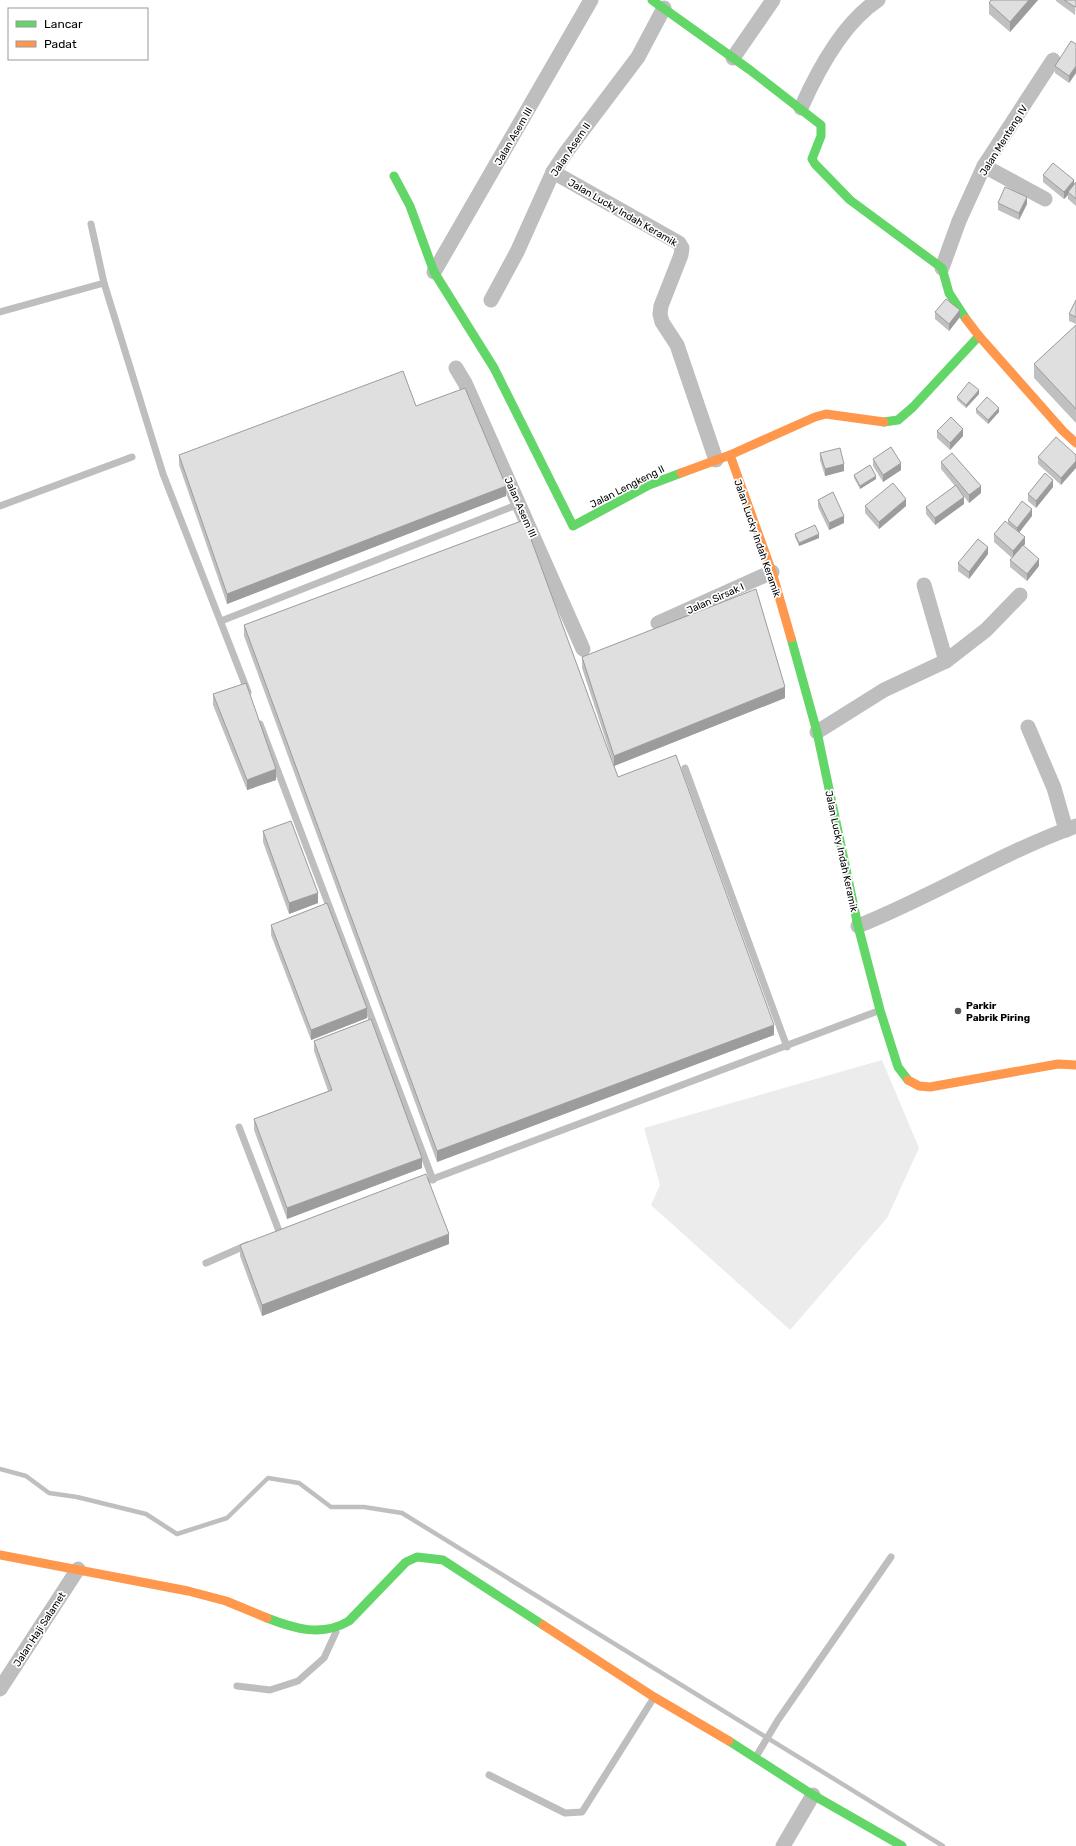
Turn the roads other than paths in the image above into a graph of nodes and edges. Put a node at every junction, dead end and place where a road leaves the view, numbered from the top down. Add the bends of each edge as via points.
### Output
1 (591, 0) edge
2 (774, 0) edge
3 (878, 0) edge
4 (658, 4) edge
5 (733, 58) junction
6 (1053, 60) dead end
7 (801, 108) junction
8 (984, 166) junction
9 (553, 172) junction
10 (394, 176) dead end
11 (1045, 199) dead end
12 (91, 224) dead end
13 (942, 268) junction
14 (434, 272) junction
15 (104, 283) junction
16 (491, 300) dead end
17 (0, 312) edge
18 (979, 336) junction
19 (456, 368) dead end
20 (1076, 444) edge
21 (132, 457) dead end
22 (723, 458) junction
23 (519, 504) junction
24 (0, 506) edge
25 (772, 572) junction
26 (924, 585) dead end
27 (1020, 596) dead end
28 (221, 621) junction
29 (658, 623) dead end
30 (583, 649) dead end
31 (946, 661) junction
32 (252, 702) edge
33 (257, 717) edge
34 (1028, 727) dead end
35 (817, 732) junction
36 (685, 768) dead end
37 (1071, 828) edge
38 (858, 926) junction
39 (880, 1010) junction
40 (787, 1047) junction
41 (1076, 1065) edge
42 (239, 1127) dead end
43 (420, 1180) edge
44 (433, 1180) junction
45 (271, 1234) edge
46 (257, 1241) edge
47 (206, 1263) dead end
48 (0, 1556) edge
49 (891, 1557) dead end
50 (78, 1569) junction
51 (338, 1628) junction
52 (237, 1686) dead end
53 (0, 1689) edge
54 (654, 1697) junction
55 (756, 1757) junction
56 (489, 1776) dead end
57 (813, 1795) junction
58 (783, 1846) edge
59 (902, 1846) edge

1 - 14 street, Jalan Asem III
2 - 5 street
3 - 7 street via 869,6 846,32 811,86
4 - 5 street
4 - 9 street, Jalan Asem II via 638,57
5 - 7 street
6 - 8 street, Jalan Menteng IV
7 - 13 street via 821,125 821,136 812,158 822,172 850,200
8 - 11 street
8 - 13 street, Jalan Menteng IV
9 - 16 street, Jalan Asem II via 517,252
9 - 22 street, Jalan Lucky Indah Keramik via 679,243 682,248 660,314 662,322 677,345 694,398
10 - 14 street via 410,206
12 - 15 lane
13 - 18 street via 944,282 952,299
14 - 22 street, Jalan Lengkeng II via 494,368 573,526 649,485
15 - 17 lane
15 - 28 lane via 164,474
18 - 20 street
18 - 22 street, Jalan Lengkeng II via 898,420 883,422 826,414
19 - 23 street, Jalan Asem III
21 - 24 lane
22 - 25 street, Jalan Lucky Indah Keramik
23 - 28 lane
23 - 30 street, Jalan Asem III
25 - 29 street, Jalan Sirsak I
25 - 35 street, Jalan Lucky Indah Keramik
26 - 31 street
27 - 31 street via 986,630
28 - 32 lane
31 - 35 street via 884,690
33 - 44 lane
34 - 37 street
35 - 38 street, Jalan Lucky Indah Keramik
36 - 40 lane
37 - 38 street via 1014,852 892,913
38 - 39 street, Jalan Lucky Indah Keramik
39 - 40 lane
39 - 41 street, Jalan Lucky Indah Keramik via 898,1067 903,1076 919,1086 942,1086 1058,1064
40 - 44 lane
42 - 45 lane via 282,1230
43 - 44 lane
46 - 47 lane
48 - 50 street
49 - 55 lane via 778,1720
50 - 51 street via 215,1598 308,1630
50 - 53 street, Jalan Haji Salamet
51 - 52 lane via 324,1658 298,1681 270,1690
51 - 54 street via 349,1621 406,1562 417,1557 443,1560
54 - 55 street
54 - 56 lane via 582,1812 565,1813
55 - 57 street
57 - 58 street
57 - 59 street

